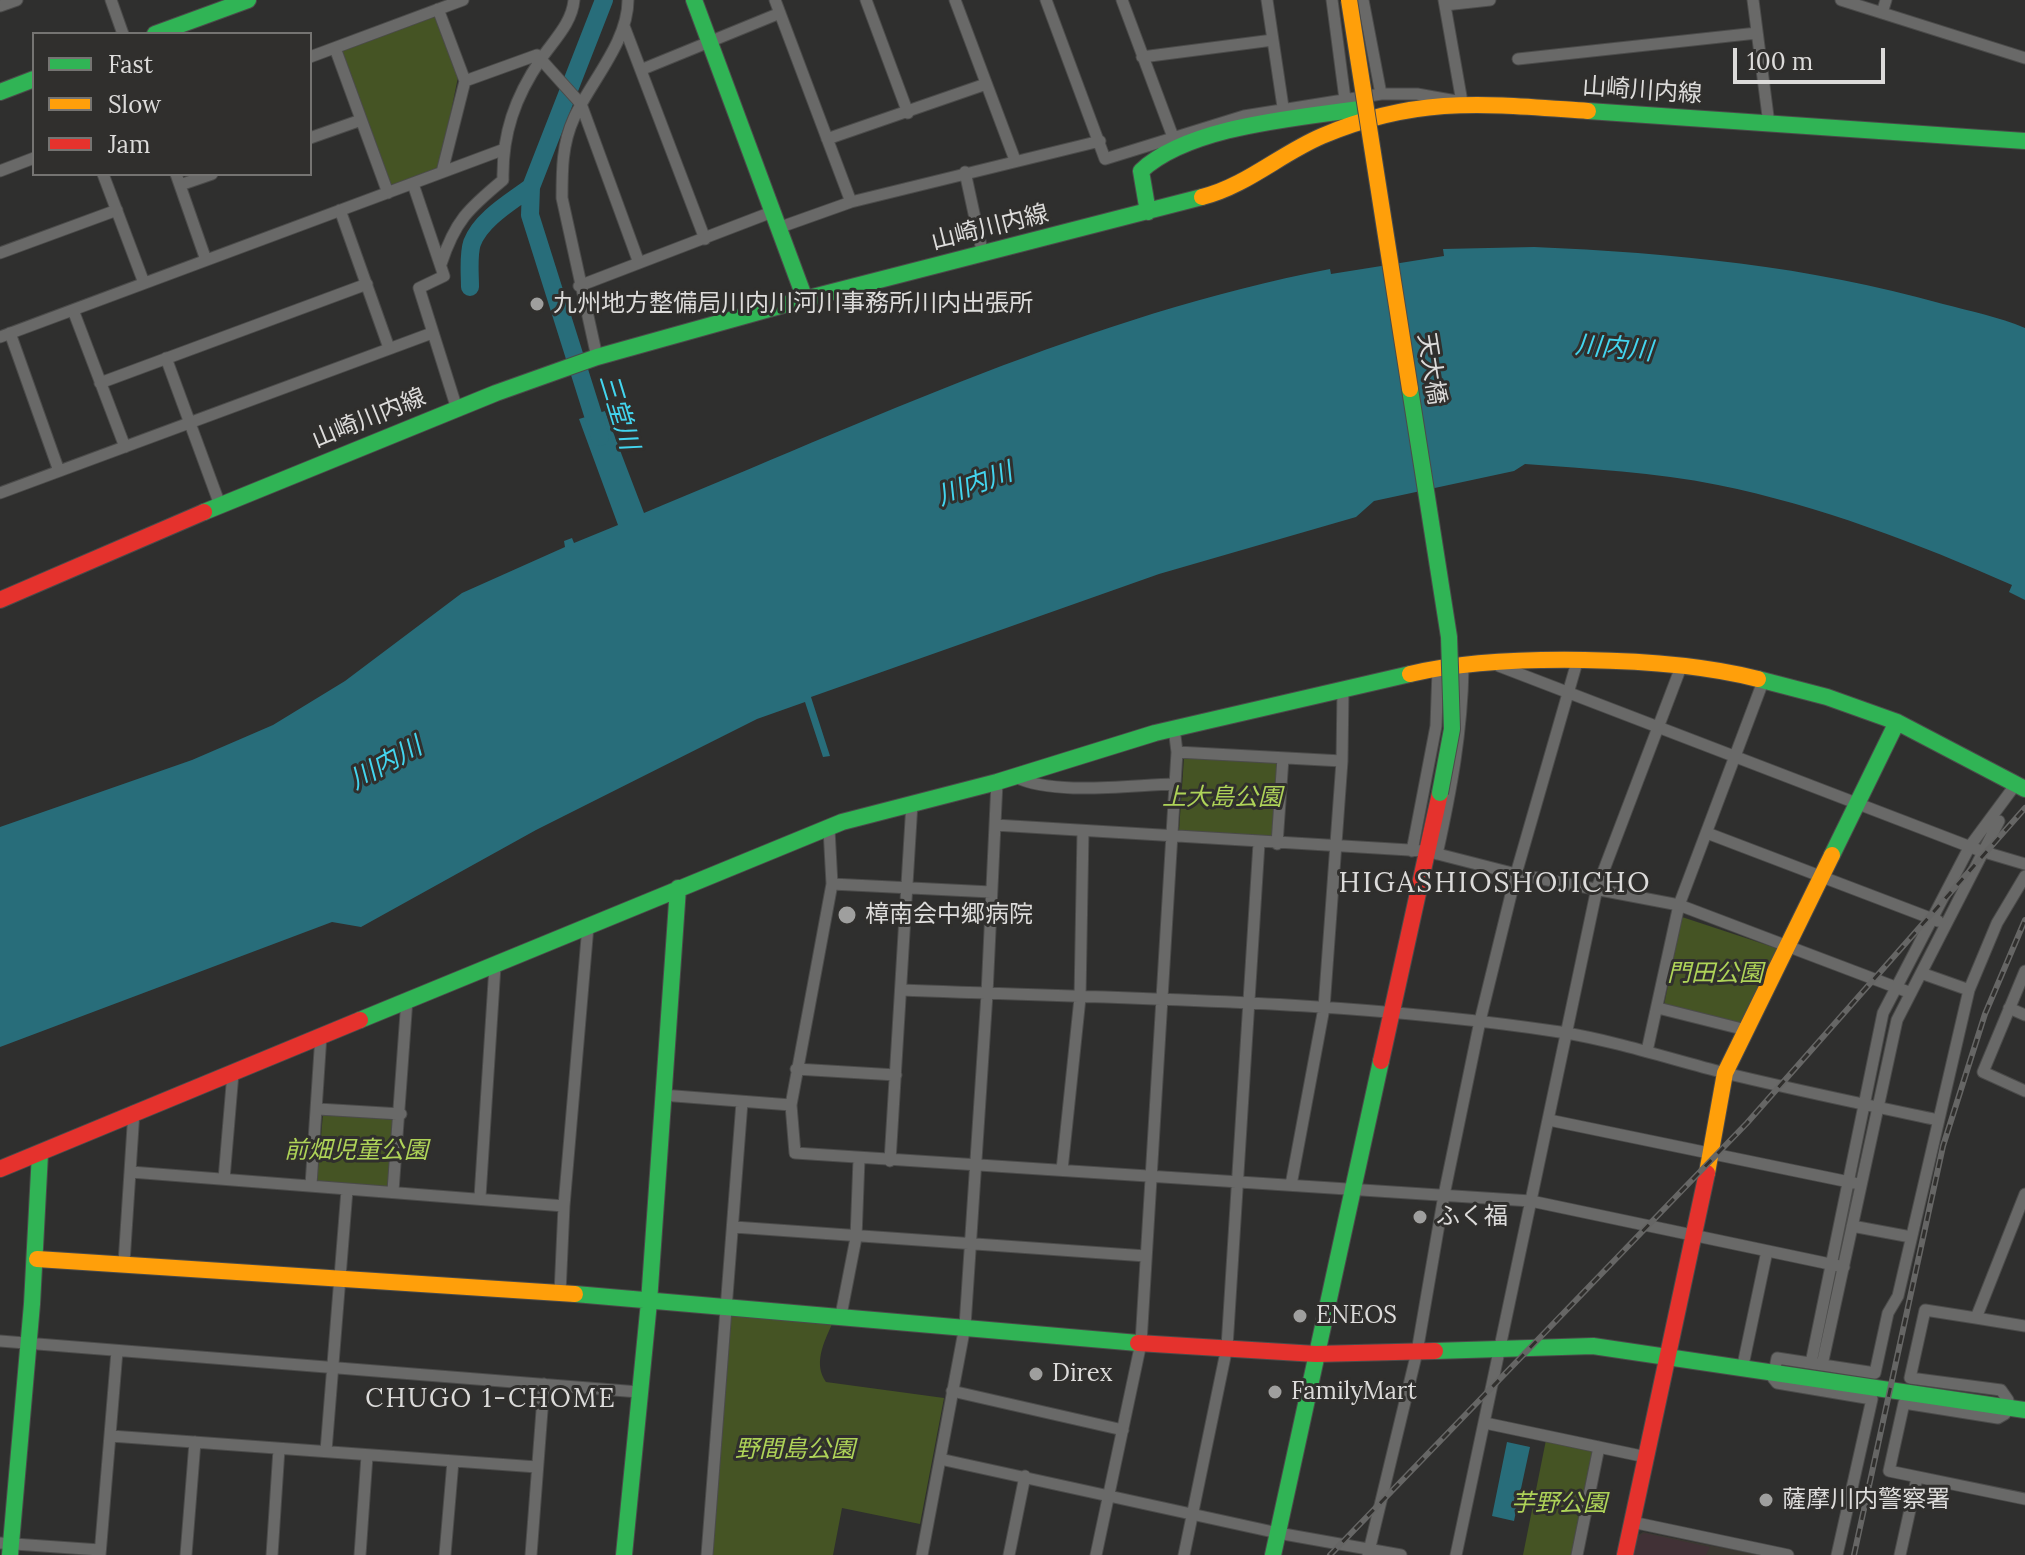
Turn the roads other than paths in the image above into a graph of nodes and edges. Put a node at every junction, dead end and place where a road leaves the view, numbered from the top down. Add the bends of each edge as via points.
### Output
1 (17, 0) edge
2 (111, 0) edge
3 (248, 0) edge
4 (463, 0) edge
5 (574, 0) edge
6 (628, 0) edge
7 (694, 0) edge
8 (775, 0) edge
9 (866, 0) edge
10 (955, 0) edge
11 (1046, 0) edge
12 (1122, 0) edge
13 (1267, 0) edge
14 (1332, 0) edge
15 (1349, 0) edge
16 (1363, 0) edge
17 (1490, 0) edge
18 (1753, 0) edge
19 (1841, 0) edge
20 (1886, 0) edge
21 (1444, 2) edge
22 (0, 6) edge
23 (438, 9) junction
24 (780, 13) junction
25 (1882, 13) junction
26 (624, 26) junction
27 (122, 32) edge
28 (160, 32) edge
29 (1757, 33) junction
30 (1273, 40) junction
31 (708, 41) junction
32 (335, 48) junction
33 (312, 56) edge
34 (1142, 57) junction
35 (2025, 58) edge
36 (1518, 59) dead end
37 (543, 62) junction
38 (643, 69) junction
39 (32, 80) edge
40 (465, 81) junction
41 (986, 84) junction
42 (0, 92) edge
43 (1381, 94) junction
44 (1345, 99) junction
45 (578, 101) junction
46 (1462, 102) junction
47 (1283, 107) junction
48 (1366, 108) junction
49 (908, 113) junction
50 (361, 120) junction
51 (1769, 124) junction
52 (312, 137) edge
53 (1173, 137) junction
54 (827, 139) junction
55 (1100, 141) junction
56 (2025, 141) edge
57 (502, 150) junction
58 (32, 159) edge
59 (1015, 160) junction
60 (0, 171) edge
61 (442, 172) junction
62 (965, 172) junction
63 (104, 176) edge
64 (201, 176) edge
65 (178, 180) edge
66 (413, 184) junction
67 (388, 193) junction
68 (851, 202) junction
69 (117, 210) junction
70 (340, 210) junction
71 (1148, 212) junction
72 (775, 220) junction
73 (705, 239) junction
74 (0, 253) edge
75 (983, 255) junction
76 (206, 260) junction
77 (639, 263) junction
78 (441, 264) junction
79 (144, 283) junction
80 (367, 284) junction
81 (579, 286) junction
82 (805, 299) junction
83 (73, 310) junction
84 (432, 333) junction
85 (5, 335) edge
86 (389, 348) junction
87 (597, 357) junction
88 (166, 358) junction
89 (100, 383) junction
90 (457, 409) junction
91 (189, 423) junction
92 (125, 447) junction
93 (59, 471) junction
94 (0, 493) edge
95 (220, 505) junction
96 (0, 600) edge
97 (1577, 662) junction
98 (1495, 665) junction
99 (1681, 667) junction
100 (1463, 668) junction
101 (1438, 670) junction
102 (1764, 679) junction
103 (1343, 688) junction
104 (1566, 693) junction
105 (1897, 722) junction
106 (1174, 728) junction
107 (1660, 728) junction
108 (1177, 752) junction
109 (1735, 756) junction
110 (1283, 758) junction
111 (1342, 761) junction
112 (1015, 777) junction
113 (997, 782) junction
114 (1175, 784) junction
115 (2020, 787) edge
116 (912, 803) junction
117 (1856, 803) junction
118 (995, 825) junction
119 (829, 829) junction
120 (1083, 831) junction
121 (1707, 833) junction
122 (1171, 837) junction
123 (1259, 843) junction
124 (1277, 844) junction
125 (1334, 846) junction
126 (1976, 848) junction
127 (1425, 852) junction
128 (2025, 864) edge
129 (1516, 874) junction
130 (2025, 876) edge
131 (1820, 877) junction
132 (832, 884) junction
133 (678, 888) junction
134 (909, 888) junction
135 (1597, 888) junction
136 (991, 892) junction
137 (1679, 905) junction
138 (1932, 920) junction
139 (1947, 924) junction
140 (588, 926) junction
141 (1786, 945) junction
142 (495, 966) junction
143 (2025, 971) edge
144 (1921, 973) junction
145 (1896, 988) junction
146 (901, 990) junction
147 (1969, 990) junction
148 (1911, 993) junction
149 (987, 994) junction
150 (1080, 998) junction
151 (407, 999) junction
152 (1164, 1001) junction
153 (1247, 1005) junction
154 (1324, 1008) junction
155 (1658, 1008) junction
156 (2009, 1008) junction
157 (1390, 1013) junction
158 (2025, 1015) edge
159 (1480, 1021) junction
160 (1746, 1030) junction
161 (1564, 1033) junction
162 (321, 1035) junction
163 (1647, 1051) junction
164 (796, 1069) junction
165 (233, 1073) junction
166 (1725, 1073) junction
167 (896, 1075) junction
168 (2025, 1091) edge
169 (662, 1095) junction
170 (742, 1102) junction
171 (1863, 1104) junction
172 (791, 1105) junction
173 (1880, 1108) junction
174 (318, 1109) junction
175 (134, 1111) junction
176 (401, 1114) junction
177 (1549, 1120) junction
178 (1938, 1120) junction
179 (40, 1153) junction
180 (1711, 1154) junction
181 (859, 1159) junction
182 (890, 1161) junction
183 (974, 1165) junction
184 (0, 1169) edge
185 (1062, 1170) junction
186 (131, 1172) junction
187 (1149, 1175) junction
188 (224, 1179) junction
189 (1847, 1182) junction
190 (1237, 1183) junction
191 (311, 1185) junction
192 (1291, 1185) junction
193 (1862, 1185) junction
194 (347, 1190) junction
195 (393, 1191) junction
196 (1352, 1192) junction
197 (2025, 1194) edge
198 (1444, 1195) junction
199 (480, 1197) junction
200 (1531, 1201) junction
201 (564, 1206) junction
202 (1852, 1226) junction
203 (734, 1227) junction
204 (1693, 1235) junction
205 (1911, 1237) junction
206 (856, 1238) junction
207 (971, 1246) junction
208 (1767, 1251) junction
209 (1146, 1256) junction
210 (37, 1259) junction
211 (124, 1263) junction
212 (1830, 1263) junction
213 (1844, 1267) junction
214 (339, 1278) junction
215 (560, 1293) junction
216 (649, 1302) junction
217 (727, 1307) junction
218 (841, 1315) junction
219 (1976, 1318) junction
220 (965, 1326) junction
221 (2025, 1326) edge
222 (0, 1341) edge
223 (26, 1343) junction
224 (1141, 1343) junction
225 (1227, 1347) junction
226 (1500, 1349) junction
227 (117, 1351) junction
228 (1417, 1352) junction
229 (1316, 1354) junction
230 (1667, 1354) junction
231 (1816, 1364) junction
232 (1743, 1365) junction
233 (332, 1367) junction
234 (1773, 1370) junction
235 (544, 1384) junction
236 (952, 1391) junction
237 (639, 1392) junction
238 (2007, 1406) junction
239 (2025, 1410) edge
240 (1485, 1423) junction
241 (1123, 1430) junction
242 (111, 1436) junction
243 (195, 1442) junction
244 (1599, 1447) junction
245 (279, 1449) junction
246 (326, 1451) junction
247 (367, 1456) junction
248 (1646, 1457) junction
249 (940, 1459) junction
250 (453, 1461) junction
251 (537, 1467) junction
252 (1025, 1476) junction
253 (1917, 1478) junction
254 (1109, 1495) junction
255 (2025, 1499) edge
256 (1193, 1514) junction
257 (1632, 1522) junction
258 (1278, 1533) junction
259 (7, 1547) edge
260 (100, 1552) edge
261 (1369, 1552) edge
262 (186, 1555) edge
263 (272, 1555) edge
264 (360, 1555) edge
265 (445, 1555) edge
266 (531, 1555) edge
267 (624, 1555) edge
268 (707, 1555) edge
269 (922, 1555) edge
270 (1009, 1555) edge
271 (1096, 1555) edge
272 (1184, 1555) edge
273 (1273, 1555) edge
274 (1401, 1555) edge
275 (1456, 1555) edge
276 (1577, 1555) edge
277 (1625, 1555) edge
278 (1788, 1555) edge
279 (1837, 1555) edge
280 (1900, 1555) edge

1 - 22 street
2 - 27 street
3 - 28 street
4 - 23 street
5 - 37 street via 570,19
6 - 26 street
7 - 31 street
8 - 24 street
9 - 49 street
10 - 41 street
11 - 55 street
12 - 34 street
13 - 30 street
14 - 44 street
15 - 48 street, 天大橋, bridge
16 - 43 street
17 - 21 street
18 - 29 street
19 - 25 street
20 - 25 street
21 - 46 street
23 - 32 street
23 - 40 street
24 - 31 street
24 - 54 street
25 - 35 street
26 - 38 street
26 - 45 street
29 - 36 street
29 - 51 street
30 - 34 street
30 - 47 street
31 - 38 street
31 - 72 street
32 - 33 street
32 - 50 street
34 - 53 street
37 - 40 street via 537,55
37 - 45 street
37 - 57 street via 513,107
38 - 73 street
39 - 42 street
40 - 61 street
41 - 49 street
41 - 59 street
43 - 44 street
43 - 46 street
44 - 47 street
45 - 77 street
45 - 81 street via 564,147 562,198
46 - 51 street, 山崎川内線
46 - 71 street, 山崎川内線 via 1398,111 1308,144 1230,189
47 - 53 street
48 - 71 street via 1249,127 1162,152 1141,171
48 - 127 street, 天大橋, bridge via 1449,637 1452,729
49 - 54 street
50 - 52 street
50 - 67 street
51 - 56 street, 山崎川内線
53 - 55 street via 1105,159
54 - 68 street
55 - 59 street
57 - 61 street
57 - 78 street via 503,180 465,211
58 - 60 street
59 - 62 street
61 - 66 street
62 - 68 street
62 - 75 street
63 - 69 street
64 - 65 street
65 - 76 street
66 - 67 street
66 - 78 street
67 - 70 street
68 - 72 street
69 - 74 street
69 - 79 street
70 - 76 street
70 - 80 street
71 - 75 street, 山崎川内線
72 - 73 street
72 - 82 street
73 - 77 street
75 - 82 street, 山崎川内線
76 - 79 street
77 - 81 street
78 - 84 street via 444,276 419,288
79 - 83 street
80 - 86 street
80 - 88 street
81 - 87 street
82 - 87 street, 山崎川内線
83 - 85 street
83 - 89 street
84 - 86 street
84 - 90 street
85 - 93 street
86 - 91 street
87 - 90 street, 山崎川内線
88 - 89 street
88 - 91 street
89 - 92 street
90 - 95 street, 山崎川内線
91 - 92 street
91 - 95 street
92 - 93 street
93 - 94 street
95 - 96 street, 山崎川内線
97 - 98 street
97 - 99 street
97 - 104 street
98 - 100 street
98 - 104 street
99 - 102 street
99 - 107 street
100 - 101 street
100 - 127 street via 1455,772
101 - 103 street
101 - 127 street
102 - 105 street
102 - 109 street
103 - 106 street
103 - 111 street
104 - 107 street
104 - 129 street
105 - 115 street
105 - 117 street
106 - 108 street
106 - 112 street
107 - 109 street
107 - 135 street
108 - 110 street
108 - 114 street
109 - 117 street
109 - 121 street
110 - 111 street
110 - 124 street
111 - 125 street
112 - 113 street
112 - 114 street via 1074,786
113 - 116 street
113 - 118 street
114 - 122 street
115 - 126 street
116 - 119 street
116 - 134 street
117 - 126 street
117 - 131 street
118 - 120 street
118 - 136 street
119 - 132 street
119 - 133 street
120 - 122 street
120 - 150 street
121 - 131 street
121 - 137 street
122 - 123 street
122 - 152 street
123 - 124 street
123 - 153 street
124 - 125 street
125 - 127 street
125 - 154 street
126 - 128 street
126 - 138 street
126 - 139 street
127 - 129 street
127 - 157 street, 天大橋
129 - 135 street
129 - 159 street
130 - 147 street via 1997,923
131 - 138 street
131 - 141 street
132 - 134 street
132 - 164 street
133 - 140 street
133 - 169 street
134 - 136 street
134 - 146 street
135 - 137 street
135 - 161 street
136 - 149 street
137 - 141 street
137 - 155 street
138 - 139 street
138 - 145 street
139 - 144 street
140 - 142 street
140 - 201 street
141 - 145 street
141 - 160 street
142 - 151 street
142 - 199 street
143 - 156 street
144 - 147 street
144 - 148 street
145 - 148 street
145 - 171 street via 1883,1013
146 - 149 street
146 - 167 street
147 - 178 street
148 - 173 street via 1897,1020
149 - 150 street
149 - 183 street
150 - 152 street
150 - 185 street
151 - 162 street
151 - 176 street
152 - 153 street
152 - 187 street
153 - 154 street
153 - 190 street
154 - 157 street
154 - 192 street
155 - 160 street
155 - 163 street
156 - 158 street
156 - 168 street via 1983,1072
157 - 159 street
157 - 196 street, 天大橋
159 - 161 street
159 - 198 street
160 - 166 street
161 - 163 street
161 - 177 street
162 - 165 street
162 - 174 street
163 - 166 street
164 - 167 street
164 - 172 street
165 - 175 street
165 - 188 street
166 - 171 street
166 - 180 street
167 - 182 street
169 - 170 street
169 - 216 street
170 - 172 street
170 - 203 street
171 - 173 street
171 - 189 street
172 - 181 street via 795,1153
173 - 178 street
173 - 193 street
174 - 176 street
174 - 191 street
175 - 179 street
175 - 186 street
176 - 195 street
177 - 180 street
177 - 200 street
178 - 205 street
179 - 184 street
179 - 210 street
180 - 189 street
180 - 204 street
181 - 182 street
181 - 206 street
182 - 183 street
183 - 185 street
183 - 207 street
185 - 187 street
186 - 188 street
186 - 211 street
187 - 190 street
187 - 209 street
188 - 191 street
189 - 193 street
189 - 212 street
190 - 192 street
190 - 225 street
191 - 194 street
192 - 196 street
193 - 202 street
194 - 195 street
194 - 214 street
195 - 199 street
196 - 198 street
196 - 229 street, 天大橋
197 - 219 street
198 - 200 street
198 - 228 street
199 - 201 street
200 - 204 street
200 - 226 street
201 - 215 street
202 - 205 street
202 - 213 street
203 - 206 street
203 - 217 street
204 - 208 street
204 - 230 street
205 - 231 street via 1875,1373
206 - 207 street
206 - 218 street
207 - 209 street
207 - 220 street
208 - 212 street
208 - 232 street
209 - 224 street
210 - 211 street
210 - 223 street
211 - 214 street
212 - 213 street
212 - 231 street
213 - 231 street
214 - 215 street
214 - 233 street
215 - 216 street
216 - 217 street
216 - 237 street
217 - 218 street
217 - 268 street
218 - 220 street
219 - 221 street
219 - 238 street via 1925,1310 1910,1378 2001,1390
220 - 224 street
220 - 236 street
222 - 223 street
223 - 227 street
223 - 259 street
224 - 225 street
224 - 241 street
225 - 229 street
225 - 256 street
226 - 228 street
226 - 230 street via 1593,1346
226 - 240 street
227 - 233 street
227 - 242 street
228 - 229 street
228 - 261 street
229 - 258 street, 天大橋
230 - 232 street
230 - 248 street
231 - 234 street via 1777,1358
232 - 234 street
233 - 235 street
233 - 246 street
234 - 238 street
234 - 279 street via 1777,1383 1872,1399
235 - 237 street
235 - 251 street
236 - 241 street
236 - 249 street
237 - 267 street
238 - 239 street
238 - 253 street via 1998,1418 1904,1403 1889,1471
240 - 244 street
240 - 275 street
241 - 254 street
242 - 243 street
242 - 260 street
243 - 245 street
243 - 262 street
244 - 248 street
244 - 276 street
245 - 246 street
245 - 263 street
246 - 247 street
247 - 250 street
247 - 264 street
248 - 257 street
249 - 252 street
249 - 269 street
250 - 251 street
250 - 265 street
251 - 266 street
252 - 254 street
252 - 270 street
253 - 255 street
253 - 280 street
254 - 256 street
254 - 271 street
256 - 258 street
256 - 272 street
257 - 277 street
257 - 278 street
258 - 261 street
258 - 273 street, 天大橋
259 - 260 street
261 - 274 street

